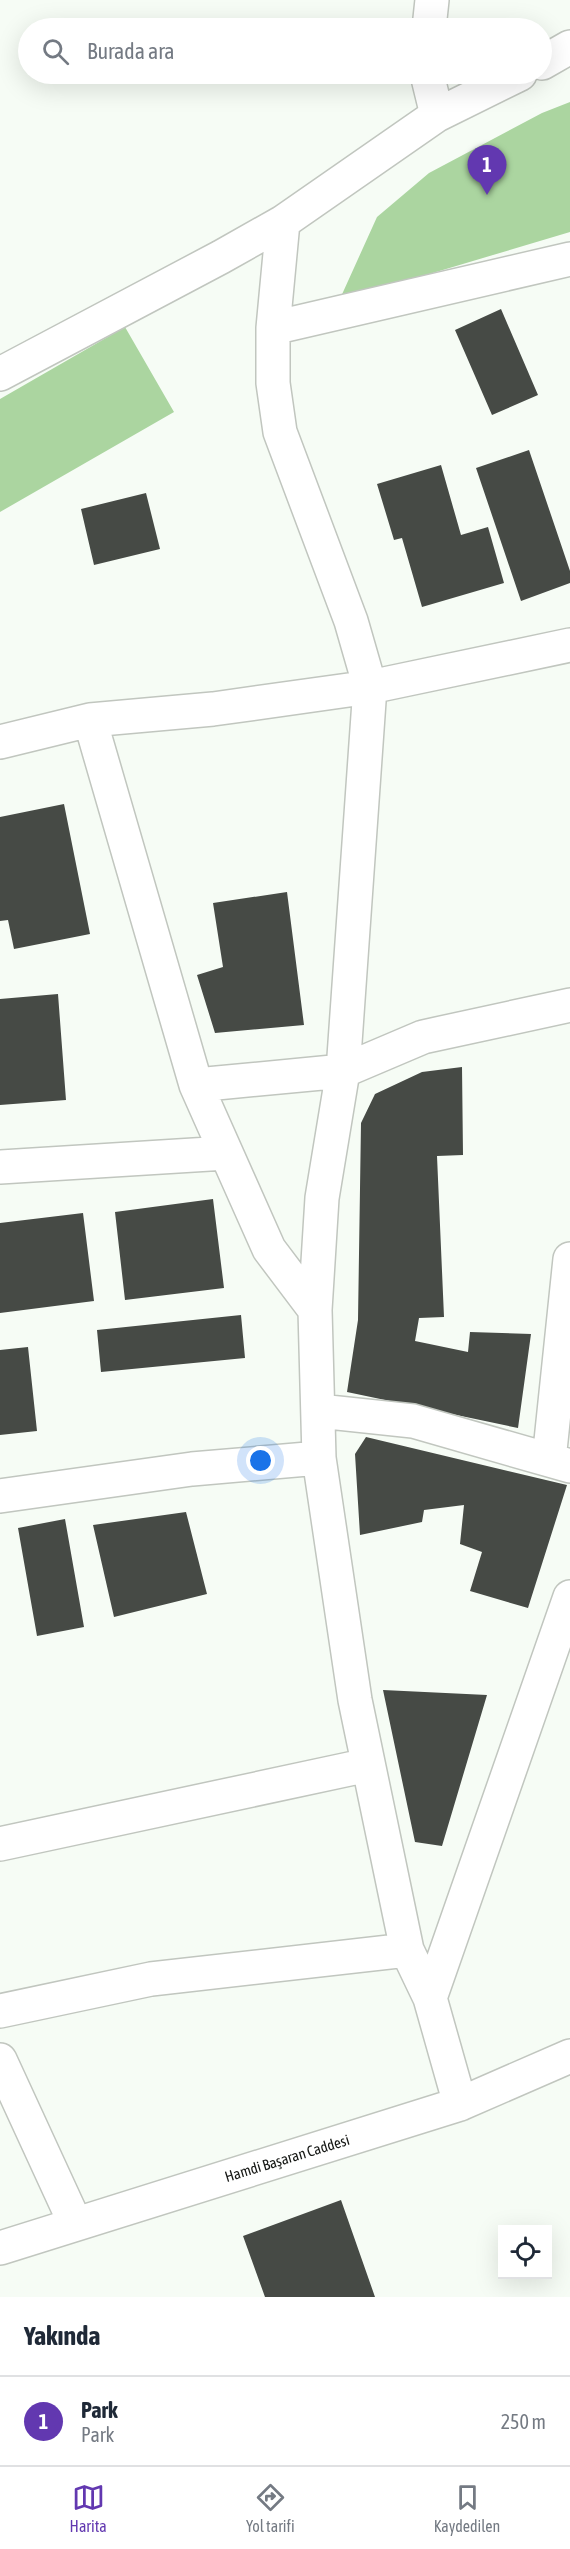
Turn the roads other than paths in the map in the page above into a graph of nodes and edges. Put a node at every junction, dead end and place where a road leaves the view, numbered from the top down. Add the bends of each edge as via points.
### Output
1 (432, 0) edge
2 (430, 18) edge
3 (570, 47) edge
4 (552, 57) edge
5 (429, 84) edge
6 (500, 84) edge
7 (437, 115) junction
8 (283, 222) junction
9 (570, 259) edge
10 (273, 328) junction
11 (0, 375) edge
12 (570, 645) edge
13 (370, 687) junction
14 (90, 720) junction
15 (0, 742) edge
16 (570, 1005) edge
17 (343, 1071) junction
18 (196, 1085) junction
19 (226, 1153) junction
20 (0, 1167) edge
21 (570, 1258) edge
22 (315, 1310) junction
23 (319, 1411) junction
24 (319, 1458) junction
25 (559, 1463) edge
26 (0, 1496) edge
27 (570, 1598) edge
28 (368, 1765) junction
29 (0, 1844) edge
30 (407, 1950) junction
31 (430, 1998) junction
32 (0, 2011) edge
33 (570, 2056) edge
34 (0, 2060) edge
35 (460, 2104) junction
36 (75, 2223) junction
37 (0, 2248) edge

1 - 2 street
3 - 4 street
5 - 7 street
6 - 7 street
7 - 8 street
8 - 10 street
8 - 11 street
9 - 10 street
10 - 13 street via 273,383 280,432 351,621
12 - 13 street
13 - 14 street via 213,709
13 - 17 street
14 - 15 street
14 - 18 street
16 - 17 street via 423,1037
17 - 18 street
17 - 22 street via 322,1198
18 - 19 street
19 - 20 street
19 - 22 street via 269,1249
21 - 25 street
22 - 23 street
23 - 24 street
23 - 25 street via 413,1421
24 - 26 street via 192,1469
24 - 28 street
27 - 31 street
28 - 29 street
28 - 30 street
30 - 31 street
30 - 32 street via 151,1979
31 - 35 street
33 - 35 street, Hamdi Başaran Caddesi
34 - 36 street
35 - 36 street, Hamdi Başaran Caddesi
36 - 37 street, Hamdi Başaran Caddesi

